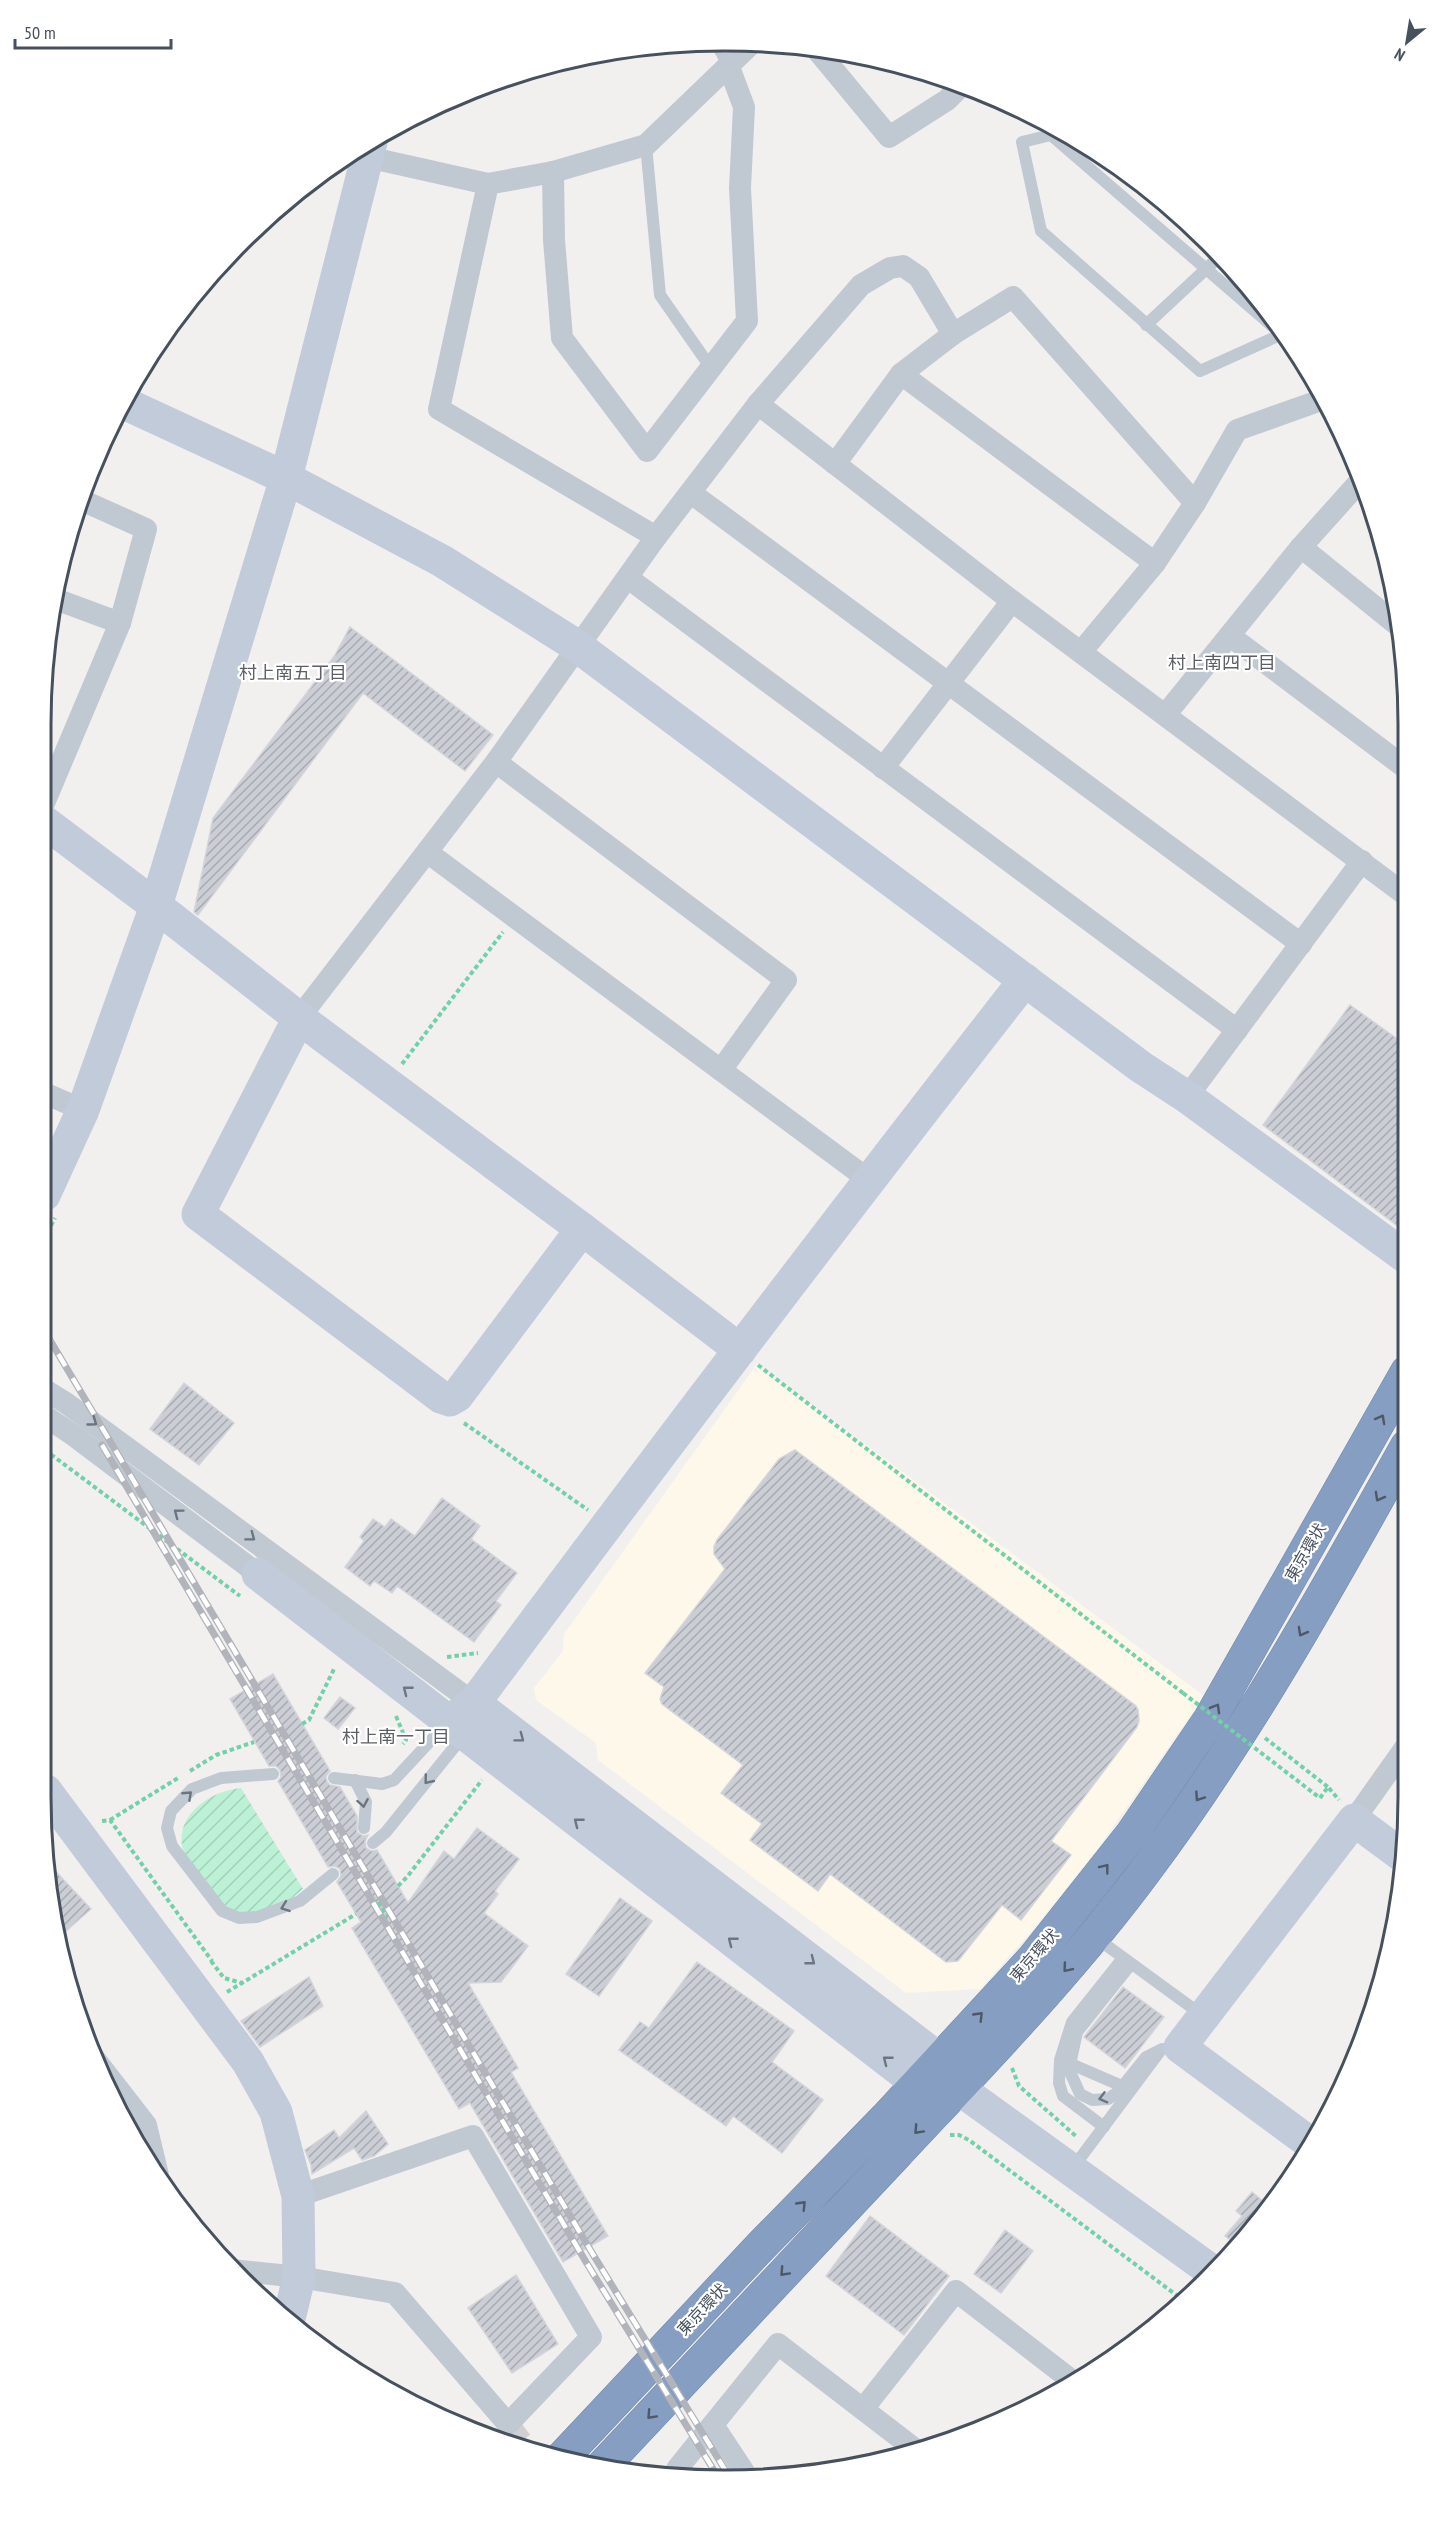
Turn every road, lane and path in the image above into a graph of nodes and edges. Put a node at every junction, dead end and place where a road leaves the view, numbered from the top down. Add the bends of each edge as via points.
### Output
1 (720, 51) edge
2 (744, 51) edge
3 (824, 59) edge
4 (729, 67) junction
5 (955, 92) edge
6 (1050, 135) edge
7 (1053, 137) edge
8 (646, 144) junction
9 (373, 150) edge
10 (368, 154) edge
11 (553, 172) junction
12 (488, 184) junction
13 (1214, 262) edge
14 (1207, 268) junction
15 (1261, 317) edge
16 (1146, 325) junction
17 (953, 334) junction
18 (1274, 335) edge
19 (711, 368) junction
20 (901, 374) junction
21 (1316, 402) edge
22 (758, 405) junction
23 (131, 406) edge
24 (836, 464) junction
25 (286, 478) junction
26 (1354, 487) edge
27 (691, 493) junction
28 (89, 503) edge
29 (1195, 503) junction
30 (656, 537) junction
31 (1301, 546) junction
32 (1155, 563) junction
33 (628, 578) junction
34 (1012, 601) junction
35 (63, 602) edge
36 (1389, 618) edge
37 (120, 623) junction
38 (1230, 636) junction
39 (577, 646) junction
40 (1082, 652) junction
41 (947, 684) junction
42 (1166, 714) junction
43 (496, 762) junction
44 (1398, 763) edge
45 (883, 768) junction
46 (51, 788) edge
47 (51, 828) edge
48 (427, 852) junction
49 (1362, 861) junction
50 (1398, 889) edge
51 (156, 906) junction
52 (514, 917) junction
53 (1301, 944) junction
54 (1025, 980) junction
55 (298, 1018) junction
56 (1237, 1030) junction
57 (721, 1070) junction
58 (387, 1084) junction
59 (51, 1096) edge
60 (1187, 1097) junction
61 (83, 1110) junction
62 (868, 1180) junction
63 (51, 1202) edge
64 (582, 1229) junction
65 (1398, 1251) edge
66 (740, 1350) junction
67 (1398, 1388) edge
68 (51, 1394) edge
69 (450, 1400) junction
70 (51, 1420) edge
71 (51, 1454) edge
72 (1398, 1462) edge
73 (608, 1525) junction
74 (251, 1586) junction
75 (481, 1652) dead end
76 (441, 1657) dead end
77 (327, 1660) dead end
78 (388, 1710) dead end
79 (462, 1720) junction
80 (302, 1724) dead end
81 (1262, 1736) dead end
82 (400, 1748) dead end
83 (1398, 1758) edge
84 (273, 1774) dead end
85 (485, 1777) dead end
86 (334, 1778) dead end
87 (355, 1780) junction
88 (1328, 1787) dead end
89 (1320, 1798) dead end
90 (51, 1802) edge
91 (1354, 1820) junction
92 (364, 1828) dead end
93 (373, 1843) dead end
94 (1396, 1851) edge
95 (333, 1874) dead end
96 (398, 1886) dead end
97 (378, 1902) dead end
98 (356, 1914) dead end
99 (388, 1916) dead end
100 (1094, 1936) junction
101 (1127, 1961) junction
102 (204, 1967) dead end
103 (1194, 2014) junction
104 (939, 2059) junction
105 (1012, 2061) dead end
106 (1071, 2064) junction
107 (918, 2084) junction
108 (1122, 2086) junction
109 (117, 2088) edge
110 (958, 2088) junction
111 (1104, 2127) junction
112 (941, 2137) dead end
113 (1304, 2139) edge
114 (152, 2151) edge
115 (1080, 2158) junction
116 (298, 2196) junction
117 (1207, 2267) edge
118 (247, 2272) edge
119 (299, 2277) junction
120 (1177, 2296) edge
121 (291, 2312) edge
122 (1067, 2376) edge
123 (863, 2409) junction
124 (713, 2425) junction
125 (908, 2444) edge
126 (568, 2451) edge
127 (610, 2460) edge
128 (677, 2469) edge
129 (742, 2470) edge

1 - 4 lane
2 - 4 street
3 - 5 street via 889,137
4 - 8 street
4 - 19 street via 744,107 740,188 747,321
6 - 16 lane via 1022,142 1041,231
7 - 14 lane
8 - 11 street
8 - 19 lane via 660,295
9 - 12 street
10 - 25 street
11 - 12 street
11 - 19 street via 562,338 647,451
12 - 30 street via 439,409
13 - 14 lane
14 - 15 lane
14 - 16 lane
16 - 18 lane via 1200,371
17 - 20 street
17 - 22 street via 919,277 903,266 890,268 861,285
17 - 29 street via 1013,297
20 - 24 street
20 - 32 street
21 - 29 street via 1237,430
22 - 24 street
22 - 27 street
23 - 25 street
24 - 34 street
25 - 39 street via 442,561
25 - 51 street
26 - 31 street
27 - 30 street
27 - 41 street
28 - 37 street via 146,529
29 - 32 street
30 - 33 street
31 - 36 street
31 - 38 street
32 - 40 street
33 - 39 street
33 - 45 street
34 - 40 street
34 - 41 street
35 - 37 street
37 - 46 street
38 - 42 street
38 - 44 street
39 - 43 street
39 - 54 street
40 - 42 street
41 - 45 street
41 - 53 street
42 - 49 street
43 - 48 street
43 - 57 street via 786,980
45 - 56 street
47 - 51 street
48 - 52 street
48 - 55 street
49 - 50 street
49 - 53 street
51 - 55 street
51 - 61 street
52 - 57 street
52 - 58 path
53 - 56 street
54 - 60 street
54 - 62 street
55 - 58 street
55 - 69 street via 198,1214
56 - 60 street
57 - 62 street
58 - 64 street
59 - 61 street
60 - 65 street
61 - 63 street
62 - 66 street
64 - 66 street
64 - 69 street via 457,1396
66 - 73 street
66 - 89 path, bridge
104 -> 67 highway, 東京環状 via 1033,1959 1172,1775 1210,1719
68 -> 79 street via 209,1507
69 - 73 path via 459,1419
74 -> 70 street via 74,1435
71 - 74 path
72 -> 100 highway, 東京環状 via 1239,1738 1191,1809
73 - 79 street
79 -> 74 street
75 - 76 path
77 - 80 path via 336,1667 309,1720
78 - 82 path via 397,1717 406,1740
79 - 87 lane via 394,1780 382,1784
79 -> 93 lane via 386,1832
79 -> 104 street
107 -> 79 street
81 - 88 path
83 - 91 street
95 -> 84 lane via 300,1901 256,1917 239,1917 222,1911 172,1846 167,1828 171,1811 192,1790 221,1778
85 - 96 path
86 - 87 lane
87 -> 92 lane via 366,1802
90 - 116 street via 248,2062 276,2112
91 - 94 street
91 - 103 street
97 - 99 path
98 - 102 path via 242,1983 224,1978 212,1961
100 - 101 lane
100 -> 110 highway, 東京環状
101 - 103 lane
101 - 106 lane via 1077,2032
101 - 111 lane via 1072,2022 1060,2060 1063,2096
103 - 113 street via 1180,2047
104 - 107 highway, 東京環状
104 - 110 street
105 - 115 path via 1019,2086
106 - 108 lane
108 -> 106 lane via 1108,2099 1092,2100 1080,2094
107 - 110 street
126 -> 107 highway, 東京環状
108 - 111 lane via 1146,2057 1165,2045
109 - 114 street via 146,2125
110 - 115 street
110 -> 127 highway, 東京環状
111 - 115 lane
112 - 120 path via 959,2135 969,2140
115 - 117 street
116 - 119 street
116 - 119 street via 473,2136 591,2337 508,2424 395,2293
118 - 119 street
119 - 121 street
122 - 123 street via 956,2291
123 - 124 street via 778,2344
123 - 125 street
124 - 128 street
124 - 129 street

